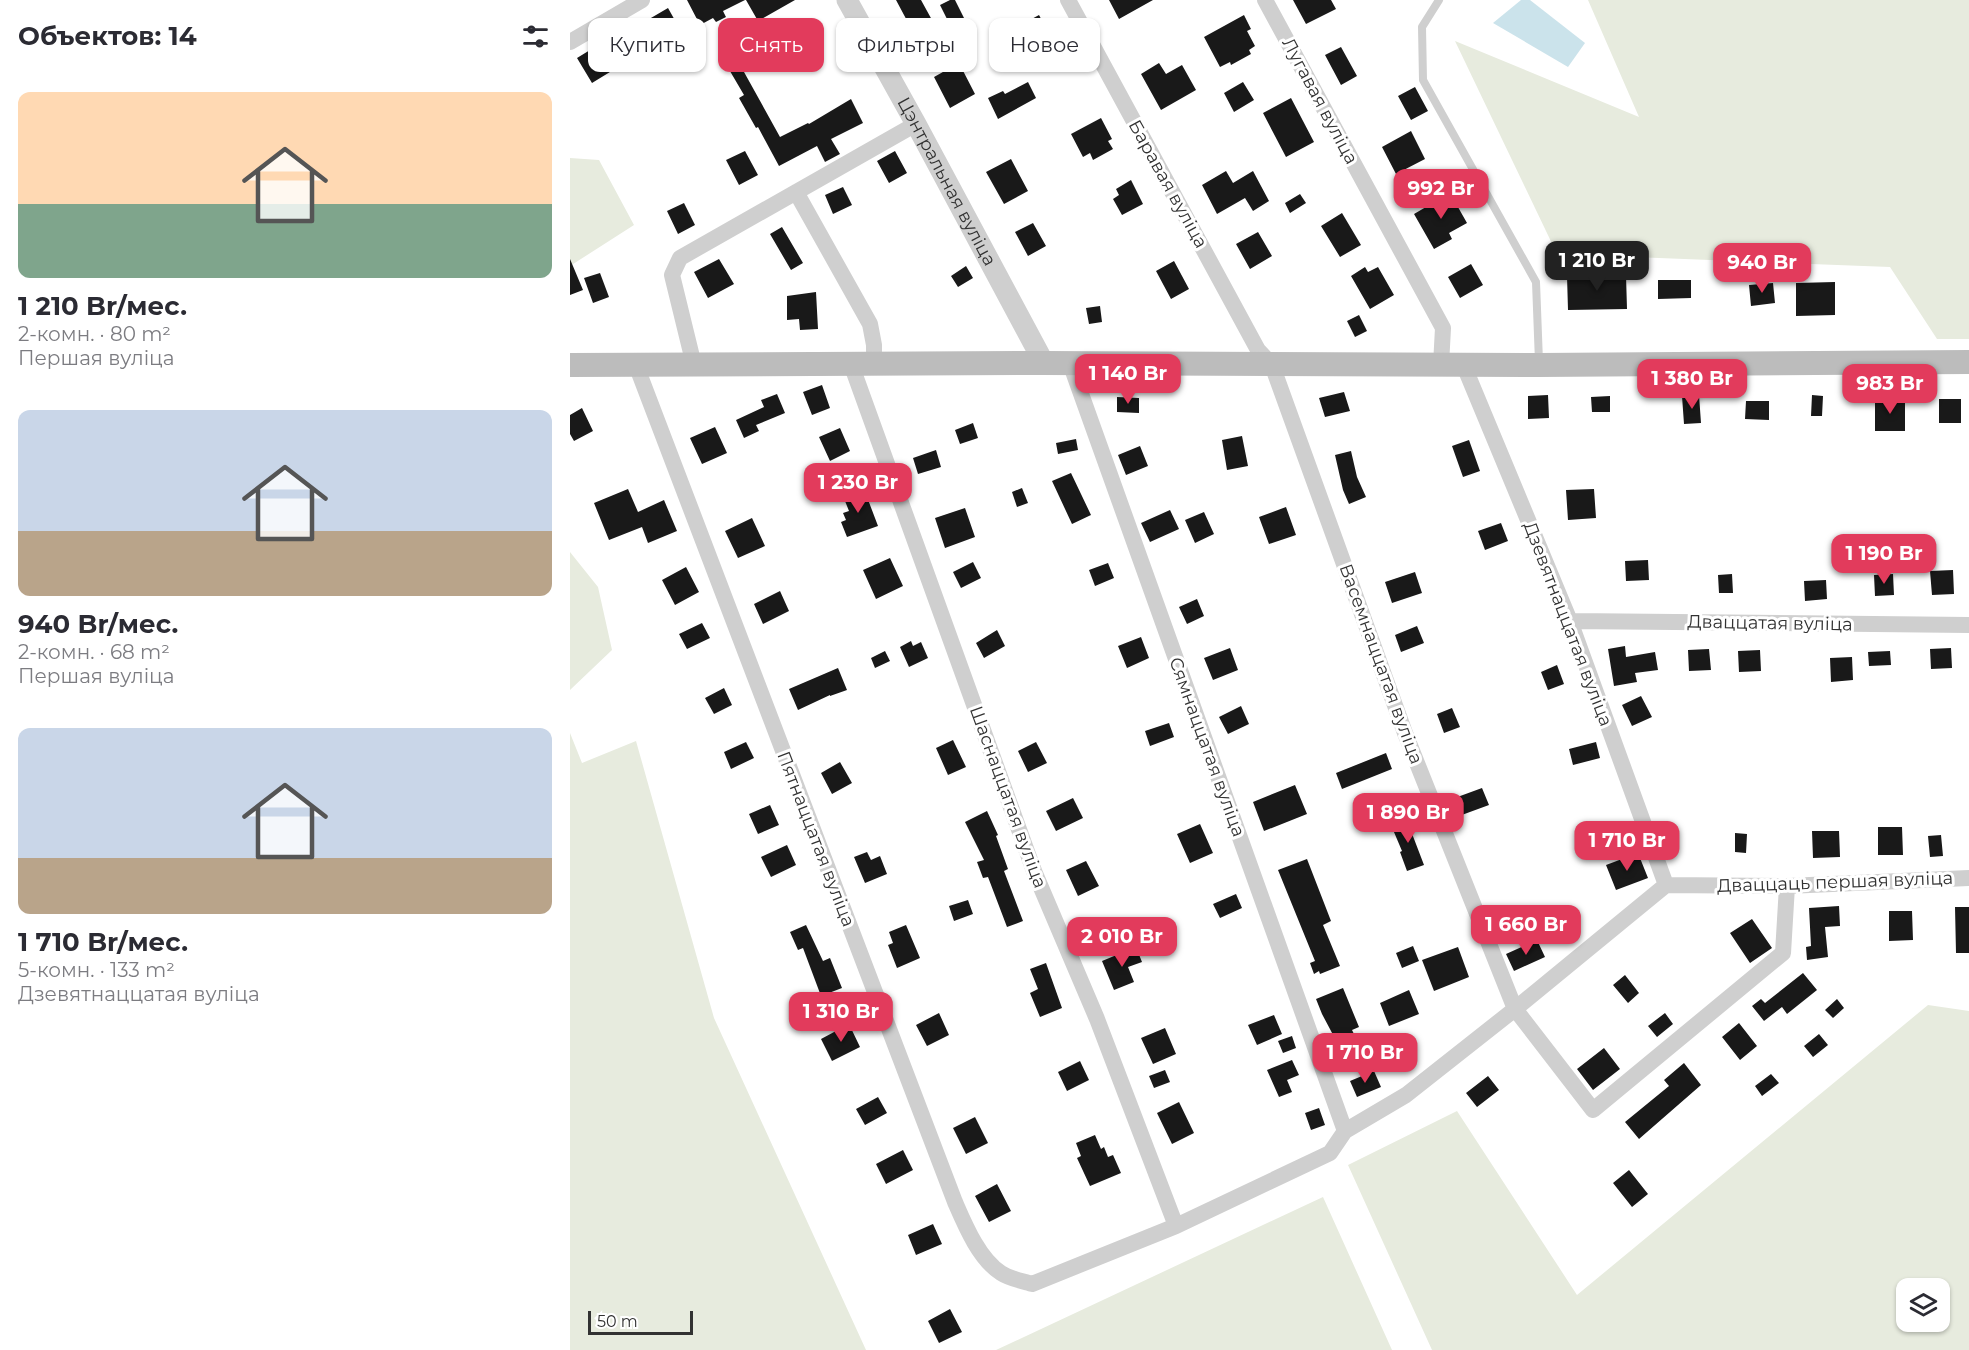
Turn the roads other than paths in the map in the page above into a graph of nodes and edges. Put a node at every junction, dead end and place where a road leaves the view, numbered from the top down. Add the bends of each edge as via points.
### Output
1 (642, 0) edge
2 (848, 0) edge
3 (1068, 0) edge
4 (1265, 0) edge
5 (1439, 0) edge
6 (570, 42) edge
7 (916, 124) junction
8 (796, 192) junction
9 (1969, 362) edge
10 (1044, 363) junction
11 (1070, 363) junction
12 (863, 364) junction
13 (570, 365) edge
14 (636, 365) junction
15 (694, 365) junction
16 (1272, 365) junction
17 (1452, 365) junction
18 (1539, 365) junction
19 (1570, 621) junction
20 (1969, 626) edge
21 (1969, 878) edge
22 (1666, 885) junction
23 (1787, 886) junction
24 (1515, 1009) junction
25 (1345, 1131) junction
26 (1176, 1226) junction

1 - 6 street
2 - 7 street, Цэнтральная вуліца
3 - 16 street, Баравая вуліца via 1258,350
4 - 17 street, Лугавая вуліца via 1443,328
5 - 18 lane via 1422,27 1422,80 1536,282
7 - 8 street
7 - 10 street, Цэнтральная вуліца
8 - 12 street, Шаснаццатая вуліца via 870,324 874,345
8 - 15 street via 680,258 672,275
9 - 18 main road
10 - 11 main road
10 - 12 main road
11 - 16 main road
11 - 25 street, Сямнаццатая вуліца
12 - 15 main road
12 - 26 street, Шаснаццатая вуліца via 1034,871 1097,1019
13 - 14 main road
14 - 15 main road
14 - 26 street, Пятнаццатая вуліца via 966,1228 1001,1273 1032,1284
16 - 17 main road
16 - 24 street, Васемнаццатая вуліца via 1405,733
17 - 18 main road
17 - 19 street, Дзевятнаццатая вуліца
19 - 20 street, Дваццатая вуліца
19 - 22 street, Дзевятнаццатая вуліца
21 - 23 street, Дваццаць першая вуліца
22 - 23 street, Дваццаць першая вуліца
22 - 24 street
23 - 24 street, Васемнаццатая вуліца via 1782,953 1593,1110
24 - 25 street via 1406,1095
25 - 26 street via 1330,1153

